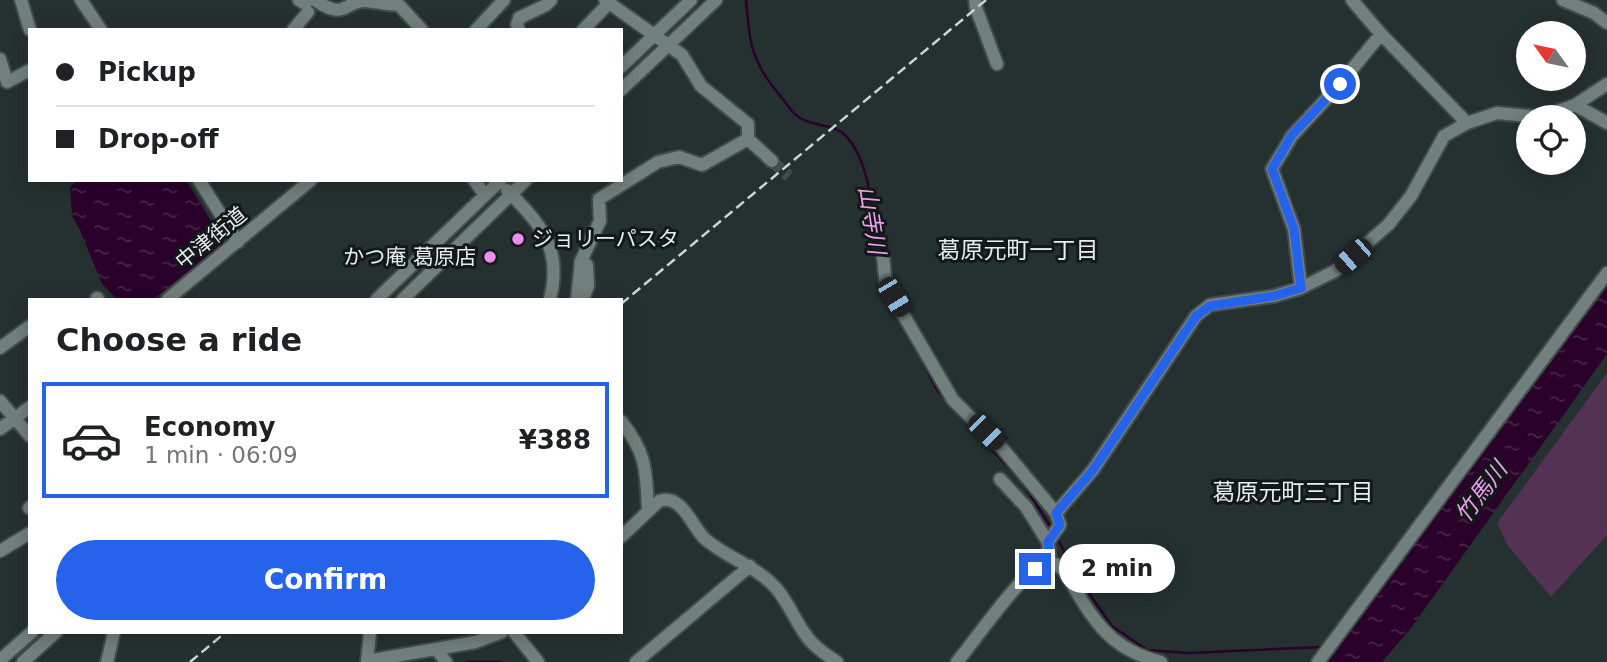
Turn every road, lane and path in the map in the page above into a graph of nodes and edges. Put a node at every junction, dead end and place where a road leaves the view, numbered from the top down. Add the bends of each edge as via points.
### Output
1 (81, 0) edge
2 (299, 0) edge
3 (315, 0) edge
4 (504, 0) edge
5 (551, 0) edge
6 (691, 0) edge
7 (716, 0) edge
8 (975, 0) edge
9 (1352, 0) edge
10 (1563, 0) edge
11 (607, 1) edge
12 (26, 2) edge
13 (309, 6) edge
14 (1607, 23) edge
15 (30, 28) edge
16 (100, 28) edge
17 (294, 28) edge
18 (420, 28) edge
19 (478, 28) edge
20 (518, 28) edge
21 (585, 28) edge
22 (1381, 34) junction
23 (655, 35) junction
24 (668, 45) junction
25 (0, 59) edge
26 (997, 64) dead end
27 (623, 65) edge
28 (28, 71) edge
29 (1607, 84) edge
30 (623, 88) edge
31 (1575, 105) edge
32 (1586, 111) edge
33 (1516, 115) edge
34 (1467, 123) junction
35 (1607, 123) edge
36 (748, 139) junction
37 (772, 161) tunnel mouth
38 (200, 182) edge
39 (310, 182) edge
40 (475, 182) edge
41 (499, 182) edge
42 (501, 182) edge
43 (524, 182) edge
44 (485, 195) junction
45 (511, 195) junction
46 (238, 242) junction
47 (883, 257) dead end
48 (581, 261) junction
49 (1607, 273) edge
50 (1301, 288) junction
51 (169, 298) edge
52 (378, 298) edge
53 (404, 298) edge
54 (551, 298) edge
55 (577, 298) edge
56 (583, 298) edge
57 (28, 327) edge
58 (0, 348) edge
59 (0, 401) edge
60 (28, 408) edge
61 (14, 419) junction
62 (623, 427) edge
63 (0, 429) edge
64 (28, 434) edge
65 (1000, 478) dead end
66 (648, 510) junction
67 (1056, 513) junction
68 (28, 534) edge
69 (623, 535) edge
70 (1048, 542) junction
71 (0, 551) edge
72 (1050, 562) junction
73 (750, 566) junction
74 (30, 634) edge
75 (54, 634) edge
76 (114, 634) edge
77 (370, 634) edge
78 (497, 634) edge
79 (516, 634) edge
80 (437, 650) junction
81 (1322, 658) edge
82 (1137, 659) edge
83 (0, 660) edge
84 (23, 662) edge
85 (107, 662) edge
86 (367, 662) edge
87 (446, 662) edge
88 (538, 662) edge
89 (636, 662) edge
90 (837, 662) edge
91 (957, 662) edge
92 (1161, 662) edge

1 - 16 street
2 - 13 street
3 - 18 street via 337,10 364,0 400,5
4 - 19 street
5 - 20 street via 519,18
6 - 23 street
7 - 24 street
8 - 26 street
9 - 22 street
10 - 14 street
11 - 21 street
11 - 23 street
12 - 15 street
13 - 17 street
22 - 34 street
22 - 50 street via 1292,135 1272,169 1294,229
23 - 24 street
23 - 27 street
24 - 30 street
24 - 36 street via 682,55 701,86 748,124
25 - 28 street via 6,82
29 - 31 street
32 - 35 street
33 - 34 street via 1497,113
34 - 50 street via 1444,136 1388,225 1335,271
36 - 37 street
36 - 48 street via 702,165 679,157 658,162 599,199 600,221
38 - 46 street
39 - 46 street, 中津街道
40 - 44 street
41 - 44 street
42 - 45 street
43 - 45 street
44 - 52 street
45 - 53 street
45 - 54 street via 543,230 551,248 555,267
46 - 51 street, 中津街道
47 - 67 street via 886,285 953,400 1002,448
48 - 55 street
48 - 56 street via 587,265
49 - 81 street
50 - 67 street via 1210,306 1196,316 1093,470
57 - 58 street
59 - 61 street
60 - 61 street
61 - 63 street
61 - 64 street
62 - 66 street via 641,450
65 - 70 street
66 - 69 street
66 - 73 street via 664,499 673,501 703,537
67 - 70 street via 1060,525
68 - 71 street
70 - 72 street
72 - 82 street via 1064,570 1101,630
72 - 91 street via 1041,563 1017,588
73 - 89 street
73 - 90 street via 782,596 814,645
74 - 83 street
75 - 84 street
76 - 85 street
77 - 86 street
78 - 80 street
79 - 88 street
80 - 86 street
80 - 87 street
82 - 92 street

